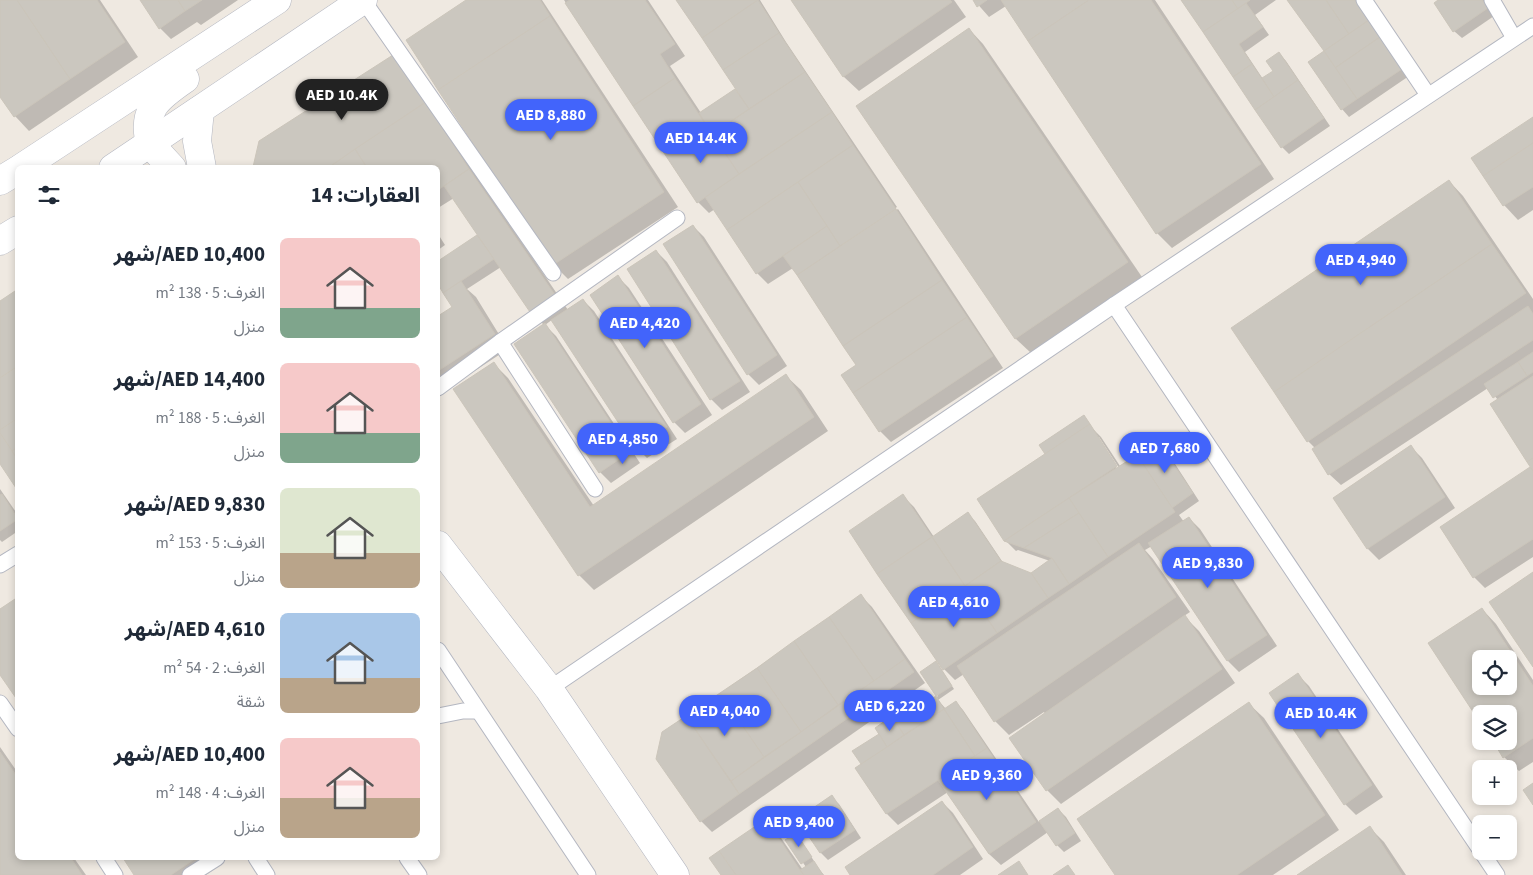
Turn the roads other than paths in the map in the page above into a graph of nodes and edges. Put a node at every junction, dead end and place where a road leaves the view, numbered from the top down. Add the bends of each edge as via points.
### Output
1 (277, 0) edge
2 (290, 0) edge
3 (363, 0) edge
4 (1364, 0) edge
5 (1492, 0) edge
6 (1533, 26) edge
7 (1514, 38) junction
8 (1428, 95) junction
9 (200, 110) junction
10 (150, 144) junction
11 (24, 165) edge
12 (118, 165) edge
13 (169, 165) edge
14 (201, 165) edge
15 (15, 171) edge
16 (0, 181) edge
17 (678, 218) dead end
18 (15, 232) edge
19 (0, 241) edge
20 (554, 273) dead end
21 (1114, 305) junction
22 (500, 342) junction
23 (440, 387) edge
24 (595, 488) dead end
25 (440, 547) edge
26 (440, 653) edge
27 (549, 689) junction
28 (0, 703) edge
29 (478, 711) junction
30 (440, 716) edge
31 (15, 725) edge
32 (1472, 838) edge
33 (105, 860) edge
34 (214, 860) edge
35 (257, 860) edge
36 (408, 860) edge
37 (1487, 860) edge
38 (115, 875) edge
39 (190, 875) edge
40 (267, 875) edge
41 (419, 875) edge
42 (588, 875) edge
43 (675, 875) edge
44 (1497, 875) edge

1 - 11 main road
2 - 10 main road via 273,19 160,97 149,114 147,134
3 - 9 main road
3 - 20 lane
4 - 8 lane
5 - 7 lane
6 - 7 lane
7 - 8 lane
8 - 21 lane
9 - 10 main road
9 - 14 main road via 197,141
10 - 12 main road
10 - 13 main road
15 - 16 main road
17 - 22 lane
18 - 19 main road
21 - 27 lane
21 - 32 lane
22 - 23 lane
22 - 24 lane
25 - 27 main road
26 - 29 lane
27 - 43 main road
28 - 31 lane
29 - 30 lane
29 - 42 lane
33 - 38 lane
34 - 39 lane
35 - 40 lane
36 - 41 lane
37 - 44 lane

